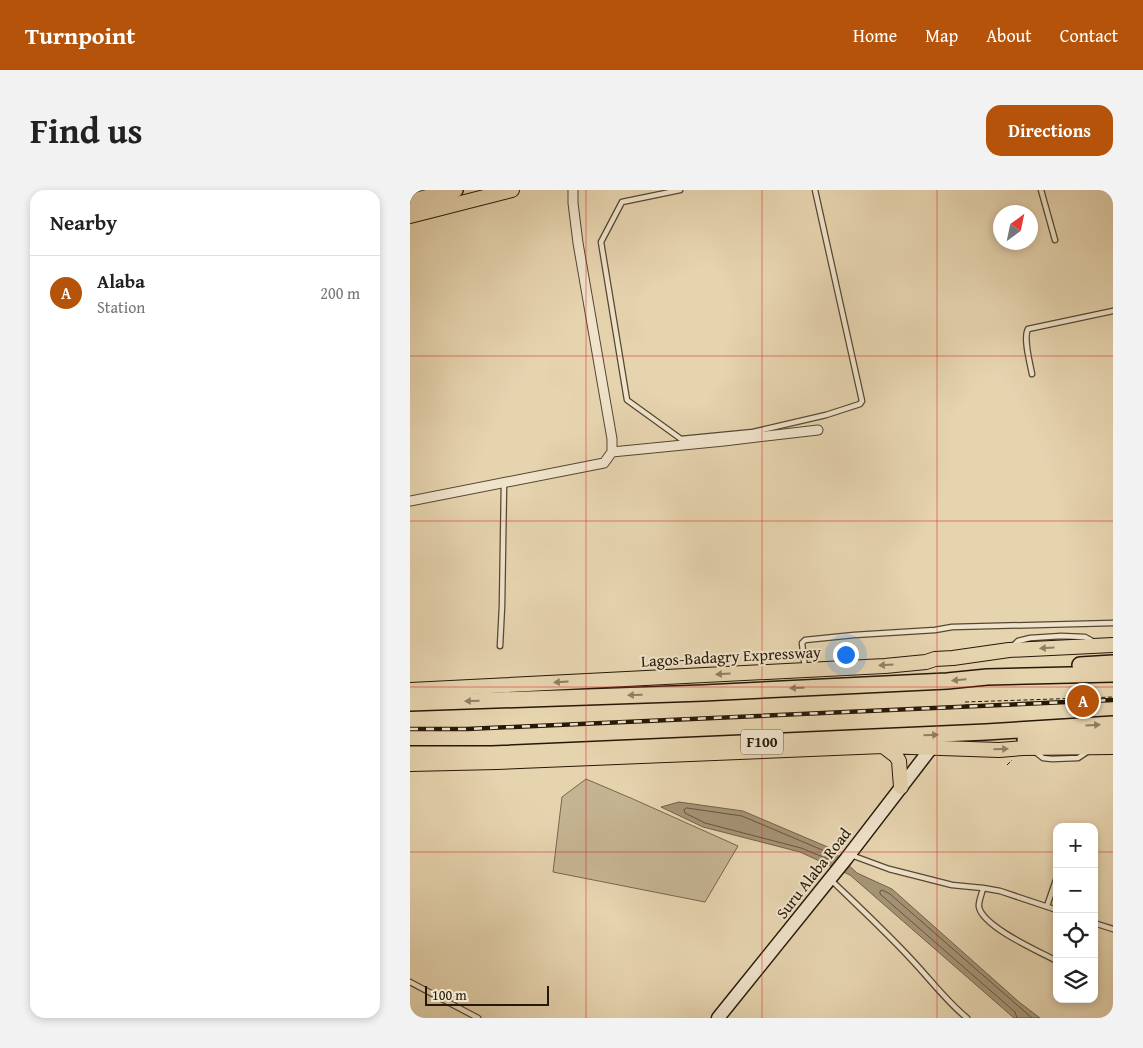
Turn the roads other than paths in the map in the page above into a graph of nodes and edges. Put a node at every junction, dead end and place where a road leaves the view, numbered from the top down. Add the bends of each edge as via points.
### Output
1 (455, 190) edge
2 (512, 190) edge
3 (573, 190) edge
4 (680, 190) edge
5 (815, 190) edge
6 (1041, 190) edge
7 (410, 202) edge
8 (410, 216) edge
9 (1055, 240) dead end
10 (1113, 311) edge
11 (1032, 374) dead end
12 (818, 430) dead end
13 (612, 452) junction
14 (504, 482) junction
15 (410, 500) edge
16 (1113, 623) edge
17 (500, 646) dead end
18 (1107, 646) edge
19 (1113, 663) edge
20 (805, 670) junction
21 (1113, 674) edge
22 (987, 677) junction
23 (410, 690) edge
24 (410, 703) edge
25 (1113, 724) edge
26 (986, 732) junction
27 (1113, 736) edge
28 (883, 746) junction
29 (932, 747) junction
30 (1113, 747) edge
31 (410, 754) edge
32 (410, 764) edge
33 (901, 787) junction
34 (848, 857) junction
35 (832, 876) junction
36 (983, 888) junction
37 (1053, 889) edge
38 (1047, 906) junction
39 (1053, 908) edge
40 (1098, 924) edge
41 (1113, 929) edge
42 (1053, 959) edge
43 (410, 982) edge
44 (478, 1018) edge
45 (718, 1018) edge
46 (968, 1018) edge

1 - 7 highway
2 - 8 main road
3 - 13 street via 578,242
4 - 5 lane via 622,202 600,242 627,400 681,439 753,432 826,415 862,401
6 - 9 lane
10 - 11 lane via 1028,330 1026,340
12 - 13 street
13 - 14 street via 604,463
14 - 15 street
14 - 17 lane
16 - 20 lane via 952,627 805,640 802,643
18 -> 20 main road, Lagos-Badagry Expressway via 1009,650 926,662
19 - 22 highway via 1024,669
20 -> 23 main road, Lagos-Badagry Expressway
21 - 22 highway
22 -> 24 highway via 703,693
26 -> 25 highway, F100
26 - 27 highway via 1027,740
31 -> 26 highway, F100 via 492,754
28 - 29 main road
28 - 32 main road
28 - 33 main road via 896,756
29 -> 30 main road via 999,750
29 - 33 street, Suru Alaba Road
33 - 34 street, Suru Alaba Road
34 - 35 street, Suru Alaba Road
34 - 36 lane via 952,886
35 - 45 street, Suru Alaba Road
35 - 46 lane via 946,999
36 - 38 lane
36 - 42 lane via 979,906 984,917 1004,933
37 - 38 lane
38 - 39 lane
40 - 41 lane
43 - 44 lane

